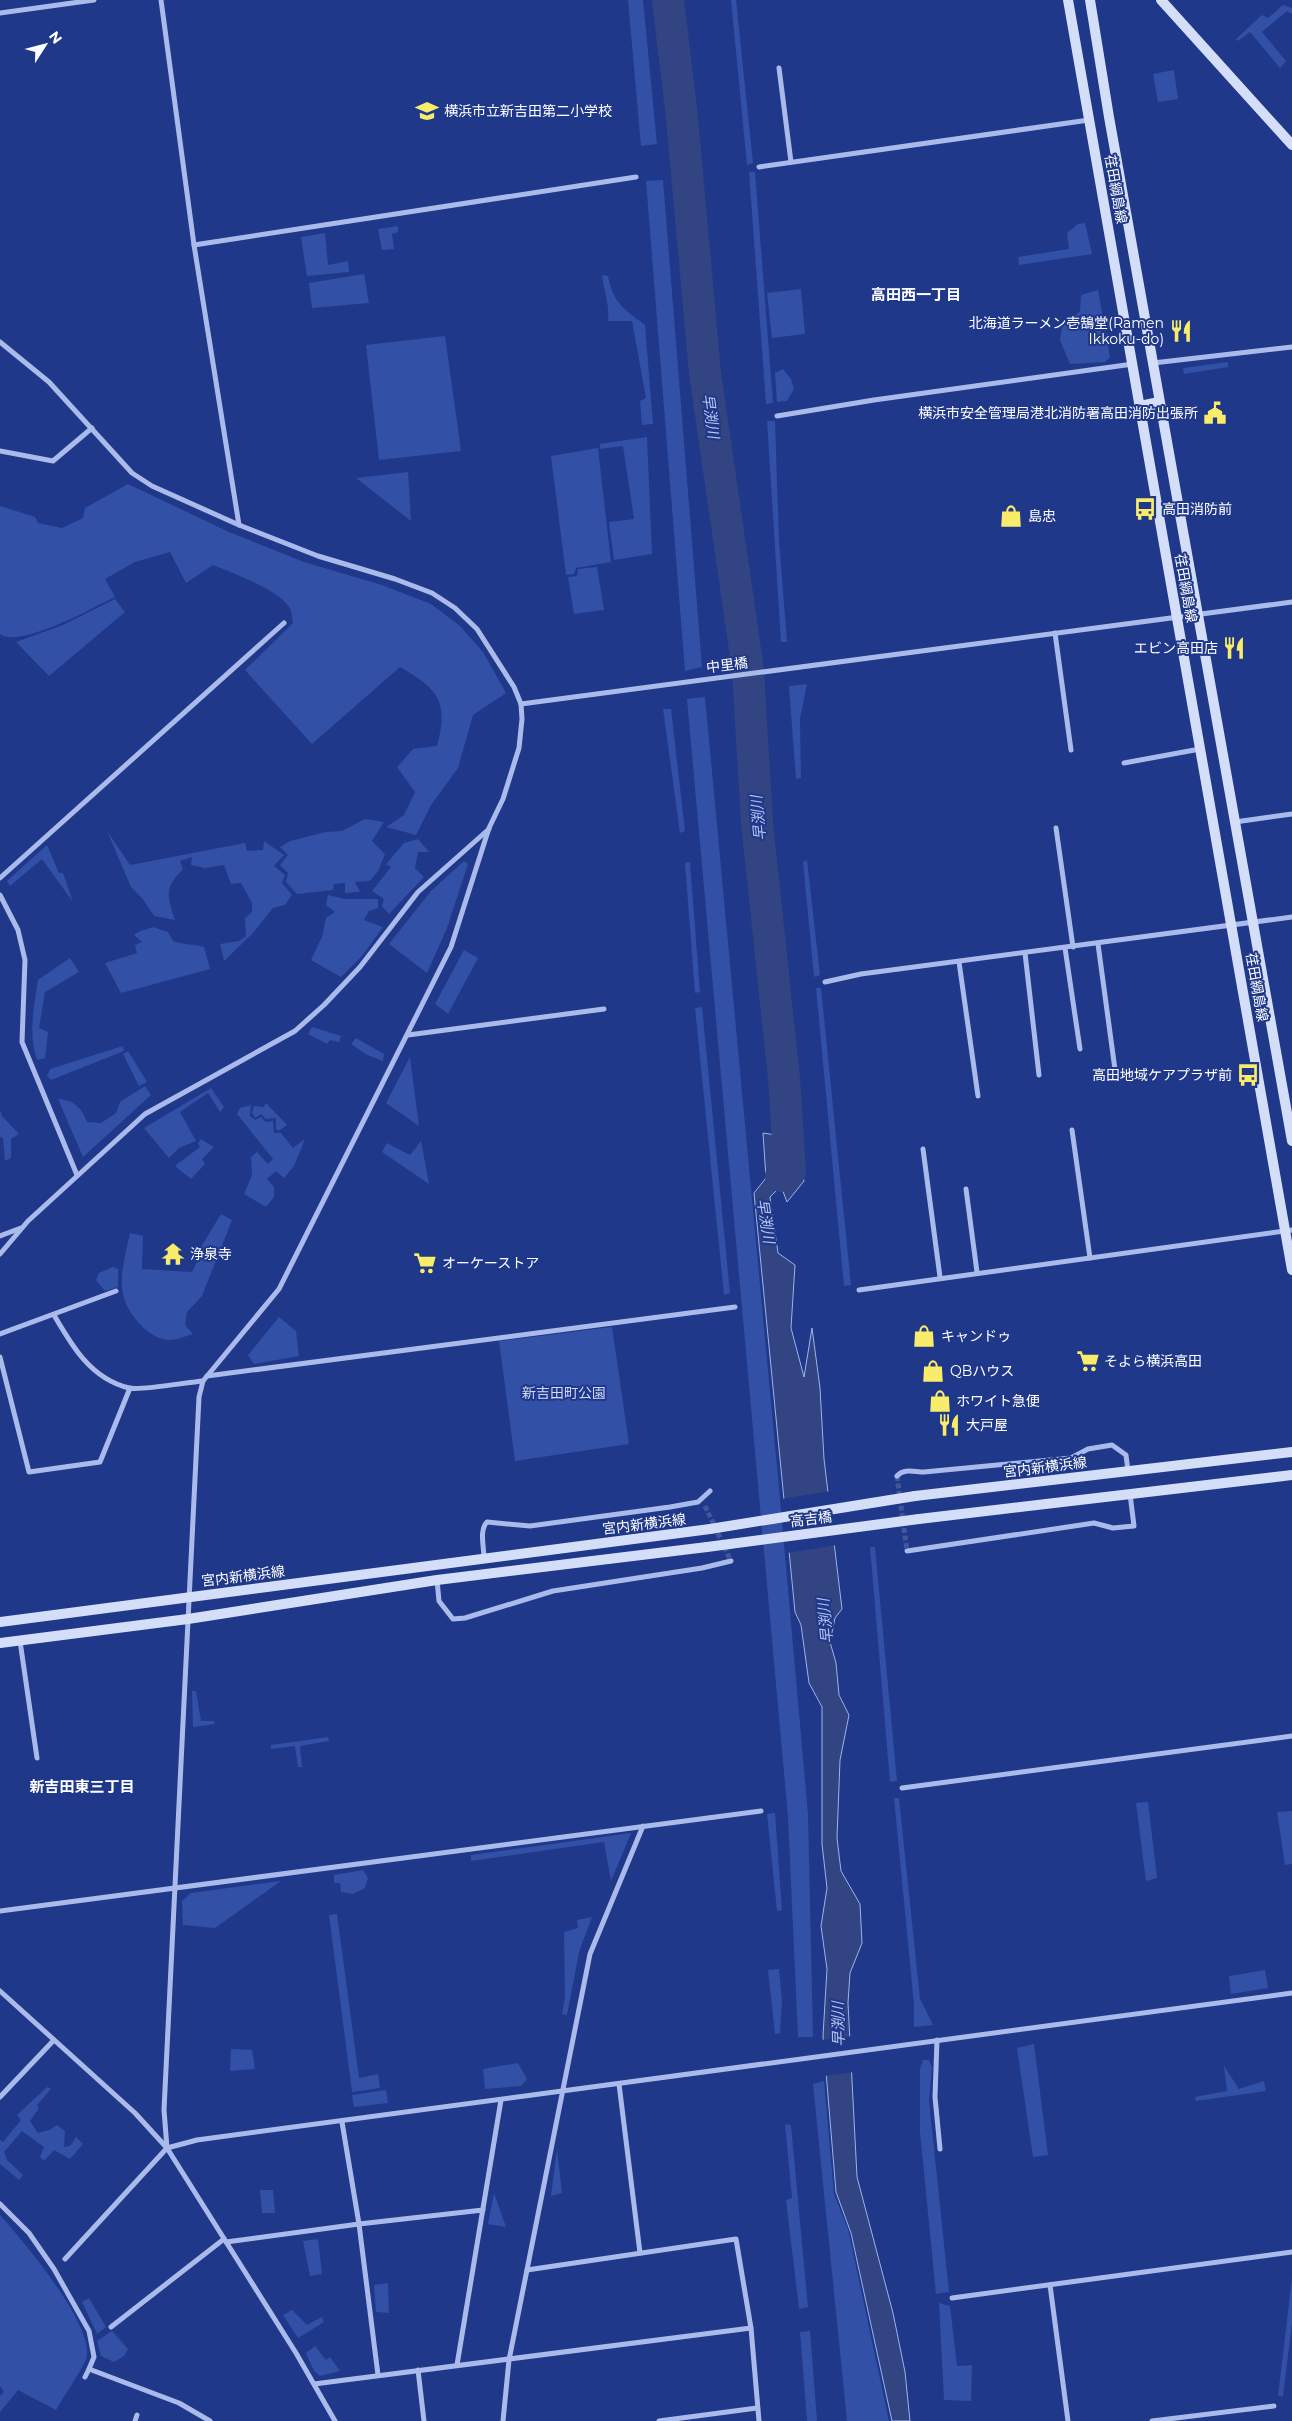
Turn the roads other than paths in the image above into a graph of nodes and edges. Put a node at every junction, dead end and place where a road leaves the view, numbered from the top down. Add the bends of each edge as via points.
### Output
1 (94, 0) edge
2 (161, 0) edge
3 (1068, 0) edge
4 (1090, 0) edge
5 (1161, 0) edge
6 (0, 13) edge
7 (779, 68) dead end
8 (1089, 120) junction
9 (1292, 145) edge
10 (791, 162) junction
11 (759, 167) dead end
12 (636, 177) dead end
13 (194, 245) junction
14 (0, 342) edge
15 (1292, 347) edge
16 (1152, 363) junction
17 (1132, 364) junction
18 (1159, 402) junction
19 (1140, 406) junction
20 (777, 416) dead end
21 (92, 428) junction
22 (0, 451) edge
23 (239, 525) junction
24 (1292, 602) edge
25 (1198, 614) junction
26 (1177, 617) junction
27 (284, 623) dead end
28 (1055, 633) junction
29 (521, 704) junction
30 (1201, 749) junction
31 (1071, 750) dead end
32 (1124, 763) dead end
33 (1292, 814) edge
34 (1234, 822) junction
35 (490, 828) junction
36 (1056, 828) dead end
37 (0, 878) edge
38 (0, 895) edge
39 (1292, 918) edge
40 (1252, 922) junction
41 (1232, 926) junction
42 (1098, 944) junction
43 (1073, 947) junction
44 (1065, 948) junction
45 (1025, 953) junction
46 (959, 962) junction
47 (825, 982) dead end
48 (604, 1009) dead end
49 (408, 1035) junction
50 (1080, 1049) dead end
51 (1039, 1075) dead end
52 (1116, 1077) dead end
53 (978, 1096) dead end
54 (1072, 1130) dead end
55 (1292, 1141) edge
56 (923, 1149) dead end
57 (77, 1175) junction
58 (966, 1189) dead end
59 (22, 1228) junction
60 (1289, 1230) edge
61 (0, 1236) edge
62 (0, 1254) edge
63 (1090, 1258) junction
64 (1292, 1270) edge
65 (977, 1272) junction
66 (940, 1277) junction
67 (859, 1290) dead end
68 (116, 1291) dead end
69 (735, 1307) dead end
70 (54, 1315) junction
71 (0, 1334) edge
72 (0, 1357) edge
73 (207, 1376) junction
74 (202, 1381) junction
75 (130, 1388) junction
76 (1292, 1452) edge
77 (1128, 1471) junction
78 (1292, 1475) edge
79 (897, 1476) dead end
80 (710, 1491) dead end
81 (1130, 1494) junction
82 (698, 1502) junction
83 (705, 1506) tunnel mouth
84 (907, 1551) dead end
85 (484, 1558) junction
86 (731, 1561) dead end
87 (437, 1580) junction
88 (189, 1597) junction
89 (188, 1619) junction
90 (0, 1622) edge
91 (20, 1640) junction
92 (0, 1643) edge
93 (1292, 1736) edge
94 (37, 1758) dead end
95 (902, 1788) dead end
96 (761, 1811) dead end
97 (643, 1826) junction
98 (176, 1887) junction
99 (0, 1910) edge
100 (0, 1991) edge
101 (1292, 1993) edge
102 (54, 2040) junction
103 (937, 2040) junction
104 (619, 2084) junction
105 (562, 2092) junction
106 (0, 2098) edge
107 (501, 2100) junction
108 (342, 2122) junction
109 (167, 2148) junction
110 (940, 2149) dead end
111 (0, 2204) edge
112 (483, 2210) junction
113 (359, 2224) junction
114 (225, 2241) junction
115 (1292, 2252) edge
116 (640, 2253) junction
117 (65, 2259) dead end
118 (527, 2270) junction
119 (1050, 2285) junction
120 (952, 2298) dead end
121 (111, 2327) dead end
122 (751, 2328) junction
123 (510, 2360) junction
124 (457, 2365) junction
125 (89, 2369) junction
126 (418, 2370) junction
127 (378, 2375) junction
128 (84, 2377) dead end
129 (314, 2384) junction
130 (150, 2392) junction
131 (146, 2398) dead end
132 (1274, 2406) dead end
133 (757, 2408) junction
134 (210, 2421) edge
135 (335, 2421) edge
136 (424, 2421) edge
137 (503, 2421) edge
138 (659, 2421) edge
139 (759, 2421) edge
140 (1068, 2421) edge
141 (1152, 2421) edge

1 - 6 street
2 - 13 street
3 - 8 street, 荏田綱島線
4 - 16 street, 荏田綱島線
5 - 9 street
7 - 10 street
8 - 10 street
8 - 17 street, 荏田綱島線
10 - 11 street
12 - 13 street
13 - 23 street
14 - 21 street via 49,382
15 - 16 street
16 - 18 street, 荏田綱島線
17 - 19 street, 荏田綱島線
17 - 20 street
18 - 19 street
18 - 25 street, 荏田綱島線
19 - 26 street, 荏田綱島線
21 - 22 street via 53,461
21 - 23 street via 132,473 152,486
23 - 29 street via 440,598 476,629 514,687
24 - 25 street, 中里橋
25 - 26 street, 中里橋
25 - 34 street, 荏田綱島線
26 - 28 street, 中里橋
26 - 30 street, 荏田綱島線
27 - 37 street
28 - 29 street, 中里橋
28 - 31 street
29 - 35 street via 519,748 503,800
30 - 32 street
30 - 41 street, 荏田綱島線
33 - 34 street
34 - 40 street, 荏田綱島線
35 - 49 street via 451,946
35 - 57 street via 418,892 360,967 295,1031 145,1114
36 - 43 street
38 - 57 street via 18,930 25,960 22,1042
39 - 40 street
40 - 41 street
40 - 55 street, 荏田綱島線
41 - 42 street
41 - 60 street, 荏田綱島線
42 - 43 street
42 - 52 street
43 - 44 street
44 - 45 street
44 - 50 street
45 - 46 street
45 - 51 street
46 - 47 street via 861,974
46 - 53 street
48 - 49 street
49 - 73 street via 279,1289
54 - 63 street
56 - 66 street
57 - 59 street
58 - 65 street
59 - 61 street
59 - 62 street
60 - 63 street
60 - 64 street, 荏田綱島線
63 - 65 street
65 - 66 street
66 - 67 street
68 - 70 street
69 - 73 street
70 - 71 street
70 - 75 street via 89,1367
72 - 75 street via 29,1472 100,1462
73 - 74 street
74 - 75 street
74 - 88 street
76 - 77 street, 宮内新横浜線
77 - 79 street via 1126,1455 1112,1445 1088,1449 1071,1458 924,1472 908,1470
77 - 85 street, 宮内新横浜線, bridge via 915,1496 710,1529
78 - 81 street
80 - 82 street
81 - 84 street via 1134,1526 1113,1528 1094,1523
81 - 87 street, 高吉橋, bridge
82 - 83 street
82 - 85 street via 530,1526 487,1522 483,1535
85 - 88 street, 宮内新横浜線
86 - 87 street via 552,1591 453,1619 440,1601
87 - 89 street
88 - 89 street
88 - 90 street, 宮内新横浜線
89 - 91 street
89 - 98 street
91 - 92 street
91 - 94 street
93 - 95 street
96 - 97 street
97 - 98 street
97 - 105 street via 590,1954
98 - 99 street
98 - 109 street via 164,2110
100 - 102 street
101 - 103 street
102 - 106 street
102 - 109 street via 135,2113
103 - 104 street
103 - 110 street via 935,2098
104 - 105 street
104 - 116 street
105 - 107 street
105 - 118 street
107 - 108 street
107 - 112 street
108 - 109 street via 197,2140
108 - 113 street
109 - 114 street
109 - 117 street
111 - 125 street via 28,2233 54,2269 89,2331 94,2357
112 - 113 street
112 - 124 street
113 - 114 street
113 - 127 street
114 - 121 street
114 - 129 street
115 - 119 street
116 - 118 street
116 - 122 street via 736,2239
118 - 123 street
119 - 120 street
119 - 140 street
122 - 123 street
122 - 133 street
123 - 124 street
123 - 137 street
124 - 126 street
125 - 128 street
125 - 130 street
126 - 127 street
126 - 136 street
127 - 129 street
129 - 135 street
130 - 131 street
130 - 134 street via 179,2403
132 - 141 street
133 - 138 street
133 - 139 street

